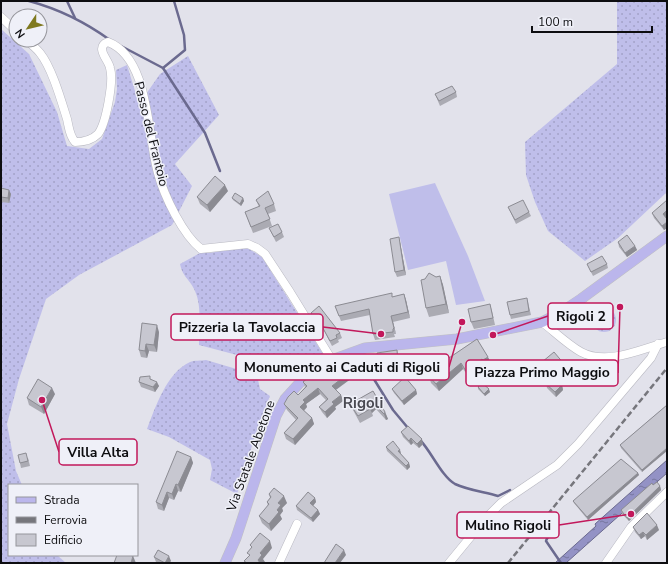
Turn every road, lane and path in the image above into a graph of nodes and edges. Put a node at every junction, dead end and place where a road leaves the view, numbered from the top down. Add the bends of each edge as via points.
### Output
1 (35, 48) edge
2 (667, 236) edge
3 (542, 322) junction
4 (667, 342) edge
5 (658, 344) junction
6 (332, 360) junction
7 (667, 492) edge
8 (297, 524) dead end
9 (224, 563) edge
10 (279, 563) edge
11 (449, 563) edge
12 (606, 563) edge

1 - 6 street, Passo del Frantoio via 40,53 55,84 68,121 70,137 75,142 84,142 97,135 101,127 111,91 110,69 102,49 108,42 120,48 128,57 137,76 147,109 158,173 164,190 176,216 195,244 201,249 248,244 261,251
2 - 3 main road, Via Statale Abetone via 581,299
3 - 5 street via 573,346 594,356 608,358
3 - 6 main road, Via Statale Abetone via 457,339 365,348
4 - 5 street
5 - 11 street via 651,358 578,444 557,465 501,503
6 - 9 main road, Via Statale Abetone via 306,376 281,405 236,538
7 - 12 street via 631,528
8 - 10 street

